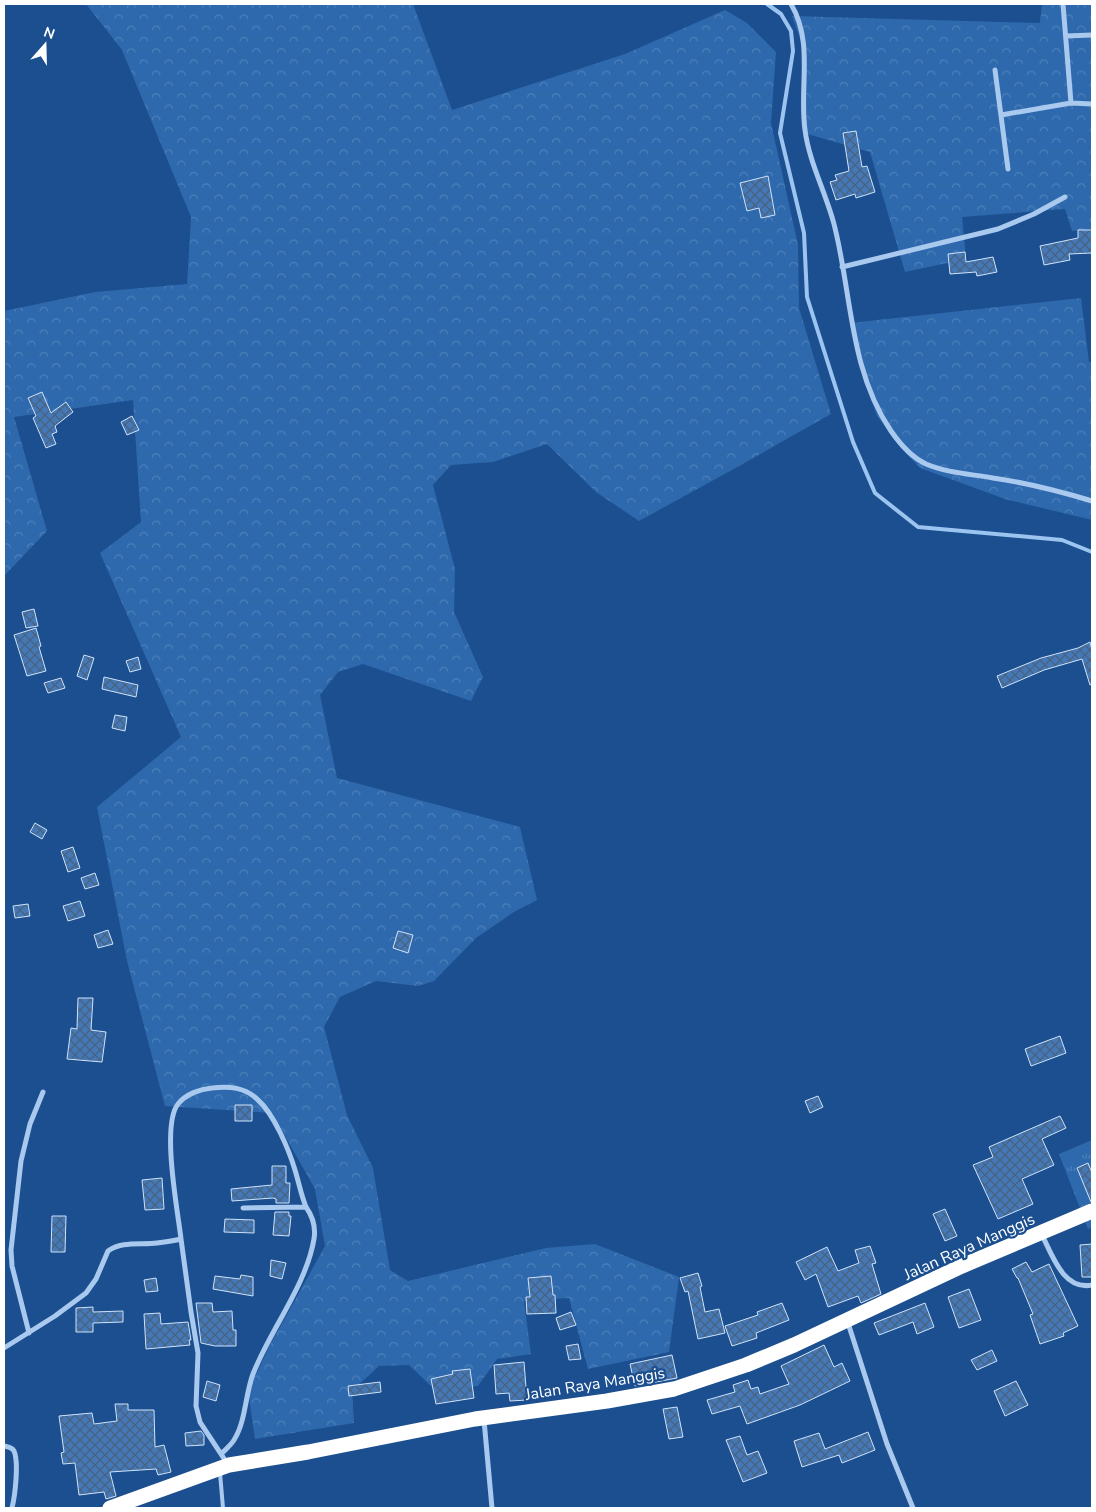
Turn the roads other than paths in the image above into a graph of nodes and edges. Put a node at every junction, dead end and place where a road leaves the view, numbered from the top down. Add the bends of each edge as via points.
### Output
1 (792, 4) edge
2 (1063, 4) edge
3 (1092, 35) edge
4 (1066, 36) junction
5 (995, 70) dead end
6 (1072, 103) junction
7 (1092, 104) edge
8 (1001, 115) junction
9 (1008, 169) dead end
10 (1064, 197) dead end
11 (842, 267) junction
12 (1092, 501) edge
13 (43, 1092) dead end
14 (306, 1207) junction
15 (243, 1208) dead end
16 (1092, 1211) edge
17 (1041, 1233) junction
18 (182, 1239) junction
19 (1092, 1285) edge
20 (847, 1320) junction
21 (28, 1333) junction
22 (4, 1348) edge
23 (484, 1417) junction
24 (4, 1446) edge
25 (223, 1462) junction
26 (12, 1508) edge
27 (110, 1508) edge
28 (223, 1508) edge
29 (492, 1508) edge
30 (913, 1508) edge

1 - 11 street via 802,28 804,44 805,132 834,226
2 - 4 street
3 - 4 street
4 - 6 street
5 - 8 street
6 - 7 street
6 - 8 street
8 - 9 street
10 - 11 street via 998,229
11 - 12 street via 861,369 882,417 906,450 921,461 941,469 1038,486
13 - 21 street via 30,1124 21,1161 11,1250
14 - 15 street
14 - 18 street via 287,1148 273,1119 259,1100 243,1090 227,1086 207,1088 190,1094 178,1104 174,1116 170,1152
14 - 25 street via 315,1229 305,1268 253,1375 237,1434
16 - 17 highway, Jalan Raya Manggis
17 - 19 street via 1066,1277 1079,1285
17 - 20 highway, Jalan Raya Manggis
18 - 21 street via 112,1248 86,1293
18 - 25 street via 198,1353 196,1406 200,1422
20 - 23 highway, Jalan Raya Manggis via 794,1346 674,1389
20 - 30 street via 887,1444
21 - 22 street
23 - 25 highway, Jalan Raya Manggis via 326,1448
23 - 29 street
24 - 26 street via 11,1448 15,1455 16,1482
25 - 27 highway, Jalan Raya Manggis
25 - 28 lane

